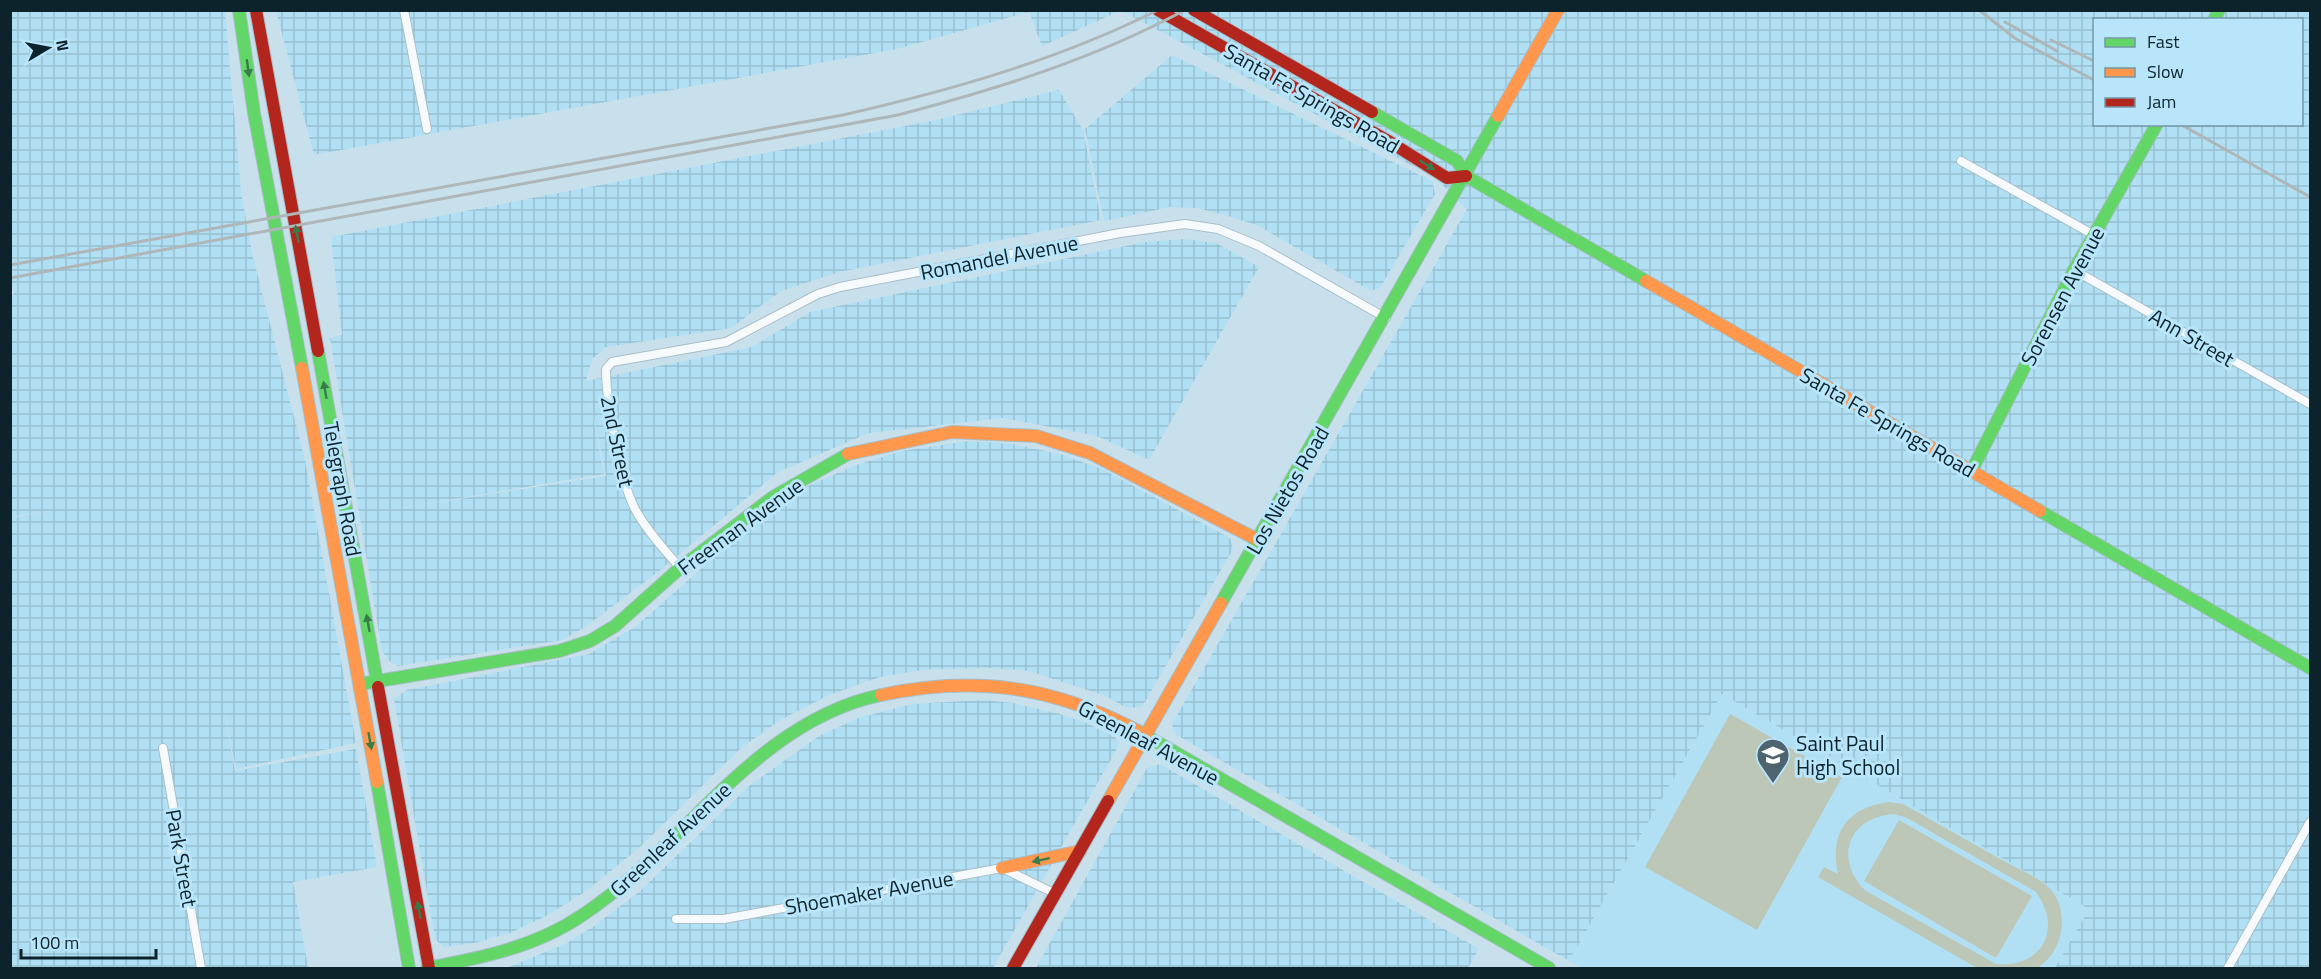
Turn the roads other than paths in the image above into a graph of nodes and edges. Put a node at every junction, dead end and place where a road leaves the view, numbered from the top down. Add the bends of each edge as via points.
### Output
1 (239, 10) edge
2 (256, 10) edge
3 (404, 10) edge
4 (1158, 10) edge
5 (1194, 10) edge
6 (1558, 10) edge
7 (1353, 102) junction
8 (1345, 116) junction
9 (2156, 126) edge
10 (427, 129) dead end
11 (1961, 161) dead end
12 (1466, 176) junction
13 (2094, 235) junction
14 (2074, 270) junction
15 (1386, 318) junction
16 (606, 369) joint
17 (2310, 405) edge
18 (1972, 470) junction
19 (1258, 540) junction
20 (680, 568) junction
21 (2310, 668) edge
22 (378, 681) junction
23 (360, 684) junction
24 (1145, 735) junction
25 (162, 748) dead end
26 (2310, 822) edge
27 (1080, 851) junction
28 (1002, 868) junction
29 (1056, 894) junction
30 (676, 919) dead end
31 (428, 968) edge
32 (201, 969) edge
33 (409, 969) edge
34 (1013, 969) edge
35 (1548, 969) edge
36 (2228, 969) edge

1 -> 23 main road, Telegraph Road via 254,113
22 -> 2 main road, Telegraph Road
3 - 10 street
4 - 8 main road, Santa Fe Springs Road
5 - 7 main road, Santa Fe Springs Road
6 - 12 main road, Los Nietos Road
7 - 8 main road
7 - 12 main road, Santa Fe Springs Road via 1457,161
8 -> 12 main road, Santa Fe Springs Road via 1447,178
9 - 13 main road, Sorensen Avenue
11 - 13 street
12 - 15 main road, Los Nietos Road
12 - 18 main road, Santa Fe Springs Road
13 - 14 main road, Sorensen Avenue
14 - 17 street, Ann Street
14 - 18 main road, Sorensen Avenue
15 - 16 street, Romandel Avenue via 1259,246 1218,228 1185,224 840,287 818,294 726,342 624,359 612,362
15 - 19 main road, Los Nietos Road
16 - 20 street, 2nd Street via 624,484 636,511
18 - 21 main road, Santa Fe Springs Road
19 - 20 main road, Freeman Avenue via 1090,453 1036,436 952,432 851,452 773,497
19 - 24 main road, Los Nietos Road
20 - 22 main road, Freeman Avenue via 615,626 590,640 559,651
22 - 23 main road, Freeman Avenue
31 -> 22 main road, Telegraph Road
23 -> 33 main road, Telegraph Road
24 - 27 main road, Los Nietos Road
24 - 31 main road, Greenleaf Avenue via 1075,702 1017,688 960,684 919,687 872,697 820,717 767,751 619,888 579,917 496,955
24 - 35 main road, Greenleaf Avenue
25 - 32 street, Park Street
26 - 36 street
27 -> 28 main road
27 - 29 main road, Los Nietos Road
28 - 29 street
28 - 30 street, Shoemaker Avenue via 724,919
29 - 34 main road, Los Nietos Road

